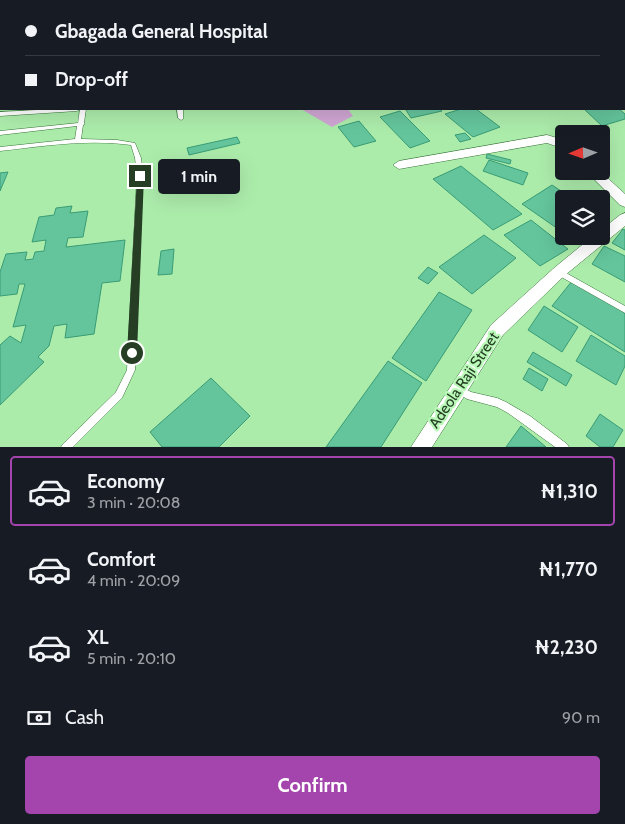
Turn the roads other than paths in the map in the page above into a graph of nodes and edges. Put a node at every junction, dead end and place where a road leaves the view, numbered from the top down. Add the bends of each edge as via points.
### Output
1 (62, 110) edge
2 (83, 110) edge
3 (180, 110) edge
4 (0, 114) edge
5 (181, 118) dead end
6 (82, 124) junction
7 (0, 133) edge
8 (555, 140) edge
9 (78, 141) junction
10 (0, 149) edge
11 (399, 165) dead end
12 (602, 180) edge
13 (625, 202) edge
14 (625, 218) edge
15 (559, 272) junction
16 (625, 310) edge
17 (457, 388) junction
18 (66, 446) edge
19 (420, 446) edge
20 (564, 446) edge

1 - 4 lane
2 - 6 lane
3 - 5 lane
6 - 7 lane
6 - 9 lane
8 - 11 street
9 - 10 lane
9 - 18 lane via 133,144 140,176 132,370 119,395
12 - 13 street
14 - 15 street, Adeola Raji Street
15 - 16 lane
15 - 17 street, Adeola Raji Street via 498,330
17 - 19 street, Adeola Raji Street
17 - 20 lane via 468,396 503,405

